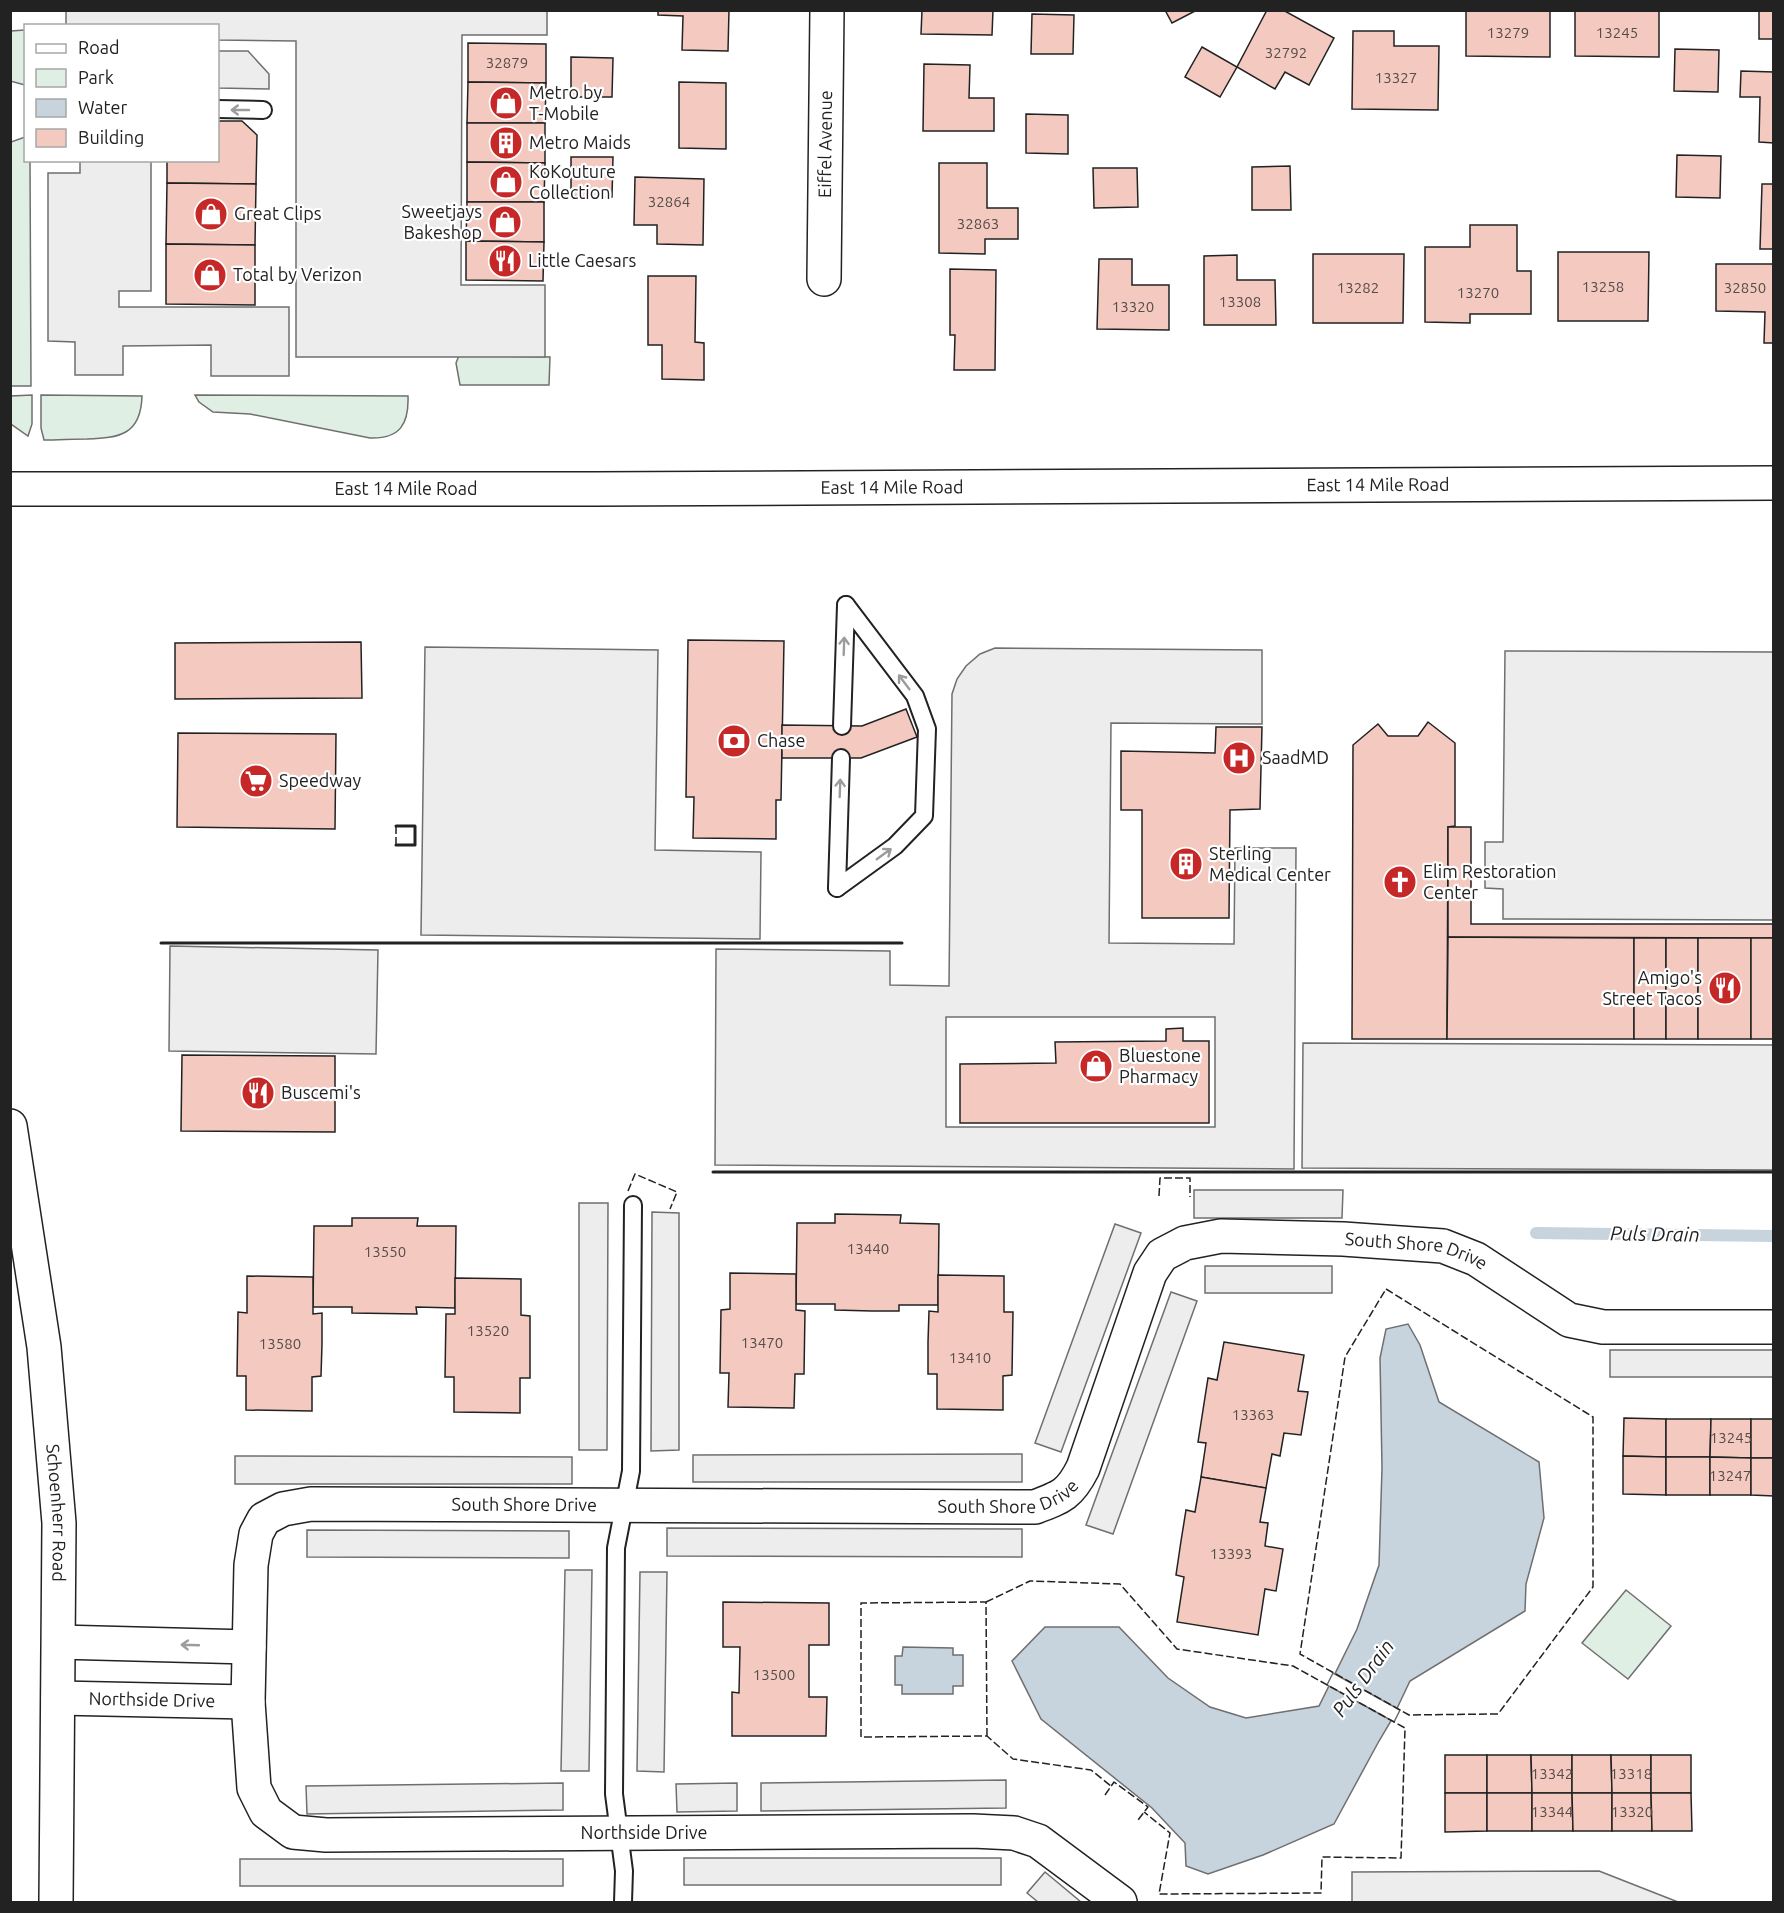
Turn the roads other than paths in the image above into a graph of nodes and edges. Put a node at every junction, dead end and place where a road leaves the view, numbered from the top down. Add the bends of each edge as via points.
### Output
1 (827, 10) edge
2 (219, 110) edge
3 (263, 110) dead end
4 (824, 279) dead end
5 (1773, 483) edge
6 (10, 489) edge
7 (842, 726) dead end
8 (841, 758) dead end
9 (10, 1126) edge
10 (633, 1205) dead end
11 (1773, 1327) edge
12 (624, 1505) junction
13 (59, 1642) junction
14 (248, 1675) junction
15 (58, 1698) junction
16 (618, 1833) junction
17 (56, 1902) edge
18 (623, 1902) edge
19 (1120, 1902) edge

1 - 4 street, Eiffel Avenue
3 -> 2 lane
5 - 6 street, East 14 Mile Road
7 -> 8 lane via 846,605 915,696 927,729 926,772 924,816 895,846 837,888
9 - 13 street, Schoenherr Road via 53,1431 59,1523
10 - 12 lane via 631,1471
11 - 12 street, South Shore Drive via 1603,1327 1569,1320 1476,1259 1443,1246 1221,1236 1185,1243 1162,1255 1150,1273 1083,1468 1061,1498 1035,1507
12 - 14 street, South Shore Drive via 311,1504 283,1509 264,1519 256,1534 251,1565
12 - 16 lane via 616,1548 614,1794
14 -> 13 street
13 - 15 street, Schoenherr Road
14 - 15 street, Northside Drive
14 - 16 street, Northside Drive via 254,1788 266,1812 293,1832
15 - 17 street, Schoenherr Road
16 - 18 lane via 624,1871
16 - 19 street, Northside Drive via 1014,1833 1038,1841

